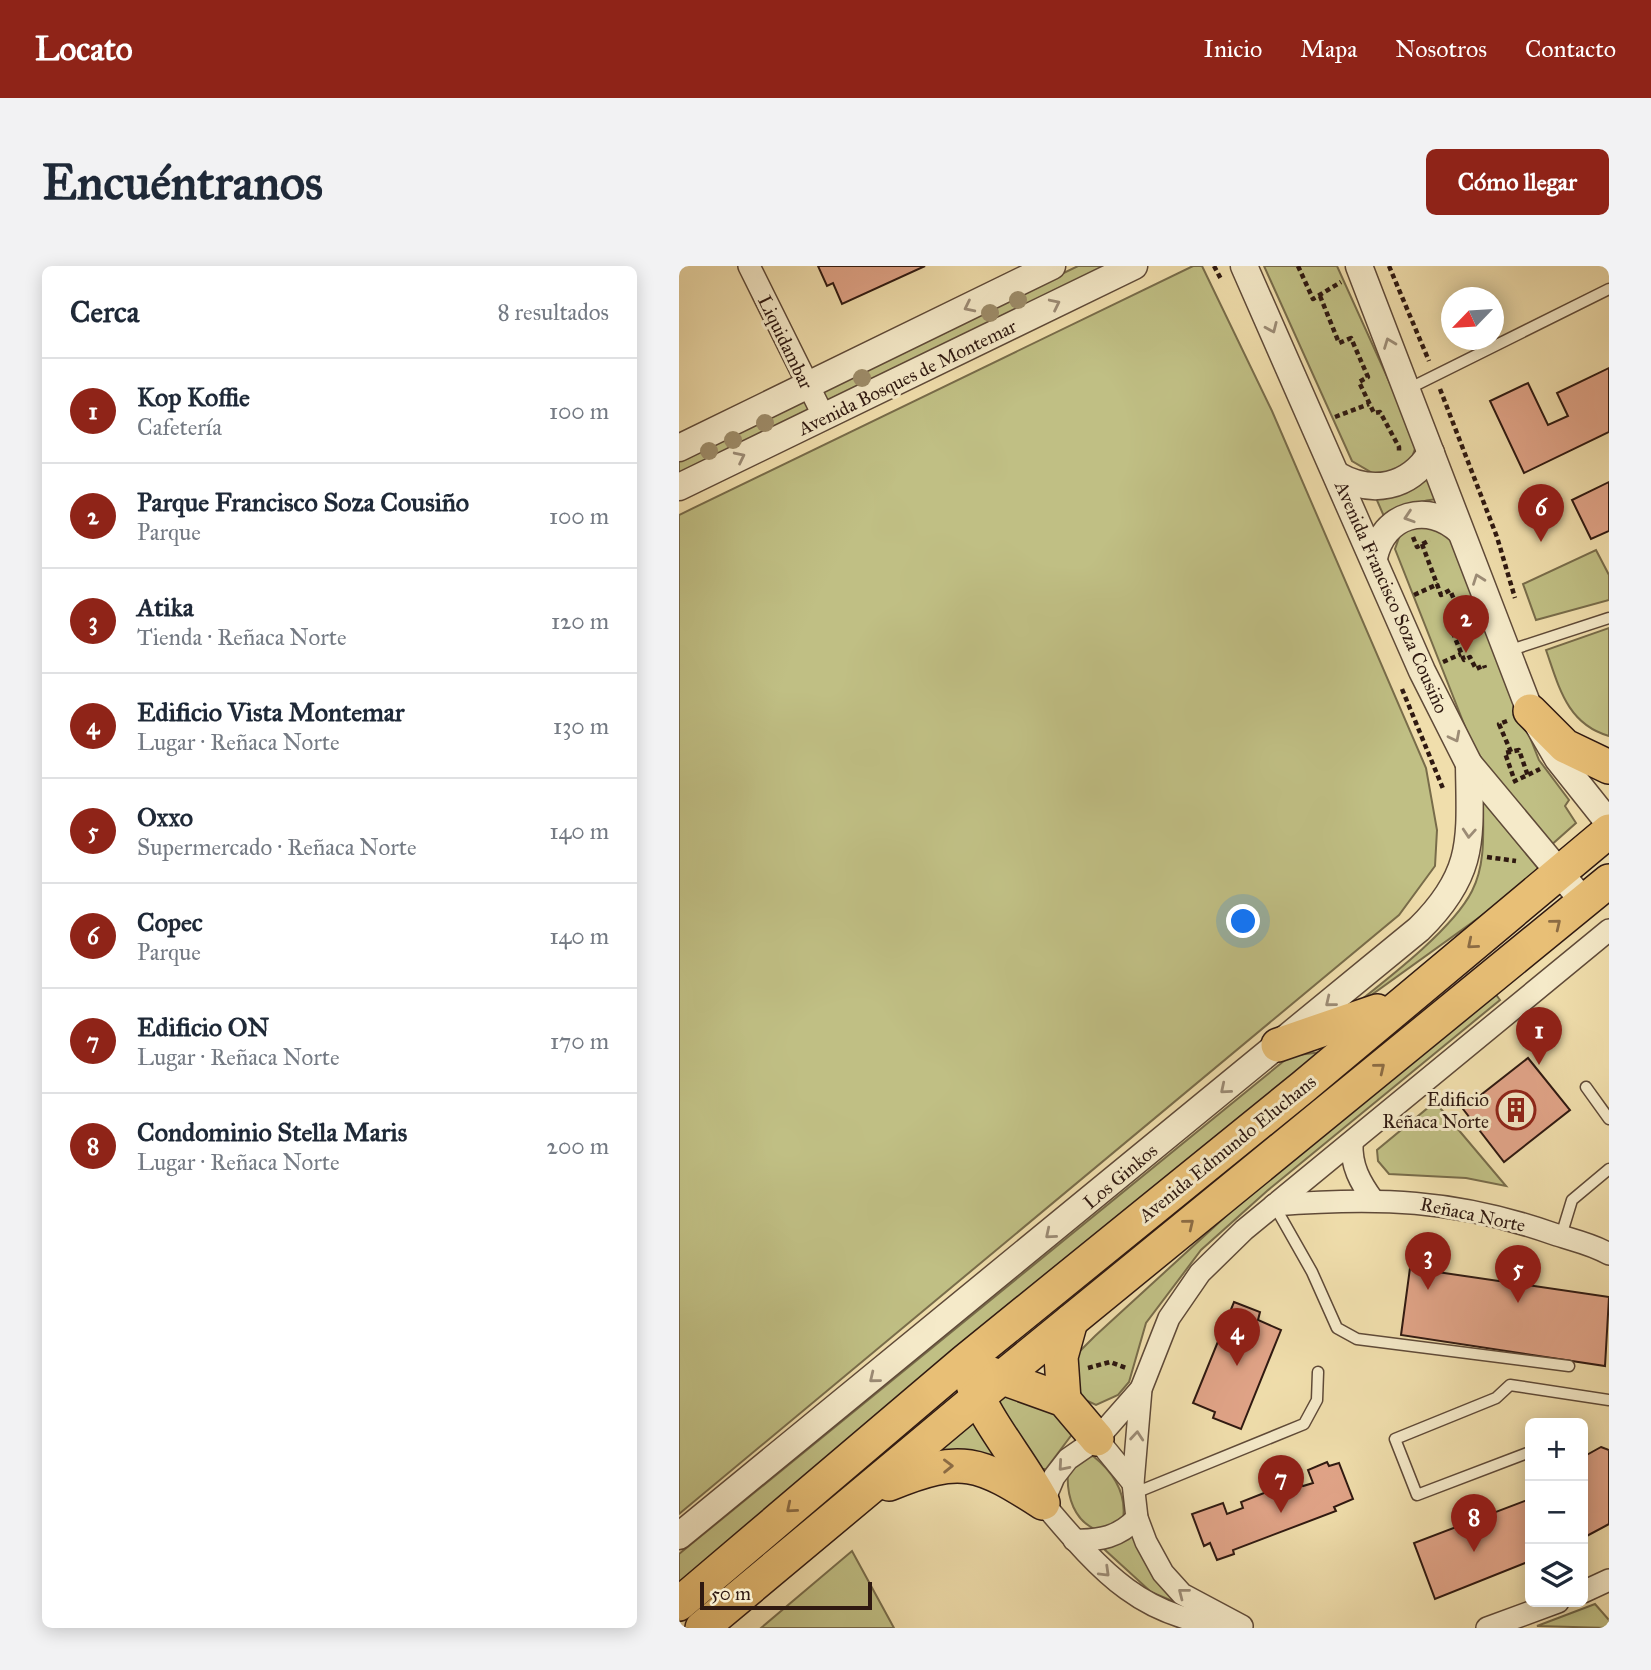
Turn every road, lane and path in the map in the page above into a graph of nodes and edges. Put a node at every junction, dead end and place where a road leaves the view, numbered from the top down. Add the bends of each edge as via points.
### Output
1 (749, 266) edge
2 (1052, 266) edge
3 (1134, 266) edge
4 (1215, 266) edge
5 (1244, 266) edge
6 (1299, 266) edge
7 (1389, 266) edge
8 (1359, 268) edge
9 (1609, 289) edge
10 (1226, 291) dead end
11 (1320, 296) junction
12 (1435, 375) junction
13 (807, 385) junction
14 (1407, 390) junction
15 (1370, 404) junction
16 (824, 417) junction
17 (1315, 425) junction
18 (679, 448) edge
19 (1431, 453) junction
20 (1337, 475) junction
21 (1404, 480) junction
22 (679, 487) edge
23 (1419, 513) junction
24 (1460, 531) junction
25 (1374, 558) junction
26 (1609, 618) edge
27 (1517, 649) junction
28 (1396, 676) dead end
29 (1489, 676) dead end
30 (1516, 710) junction
31 (1511, 752) junction
32 (1469, 764) junction
33 (1609, 767) edge
34 (1528, 776) dead end
35 (1514, 782) dead end
36 (1448, 801) dead end
37 (1609, 823) edge
38 (1609, 831) edge
39 (1559, 872) junction
40 (1609, 881) edge
41 (1584, 902) junction
42 (1609, 930) edge
43 (1406, 999) junction
44 (1278, 1045) junction
45 (1586, 1087) dead end
46 (1609, 1119) edge
47 (1352, 1143) junction
48 (1609, 1169) edge
49 (1373, 1200) junction
50 (1274, 1205) junction
51 (1561, 1236) junction
52 (1609, 1254) edge
53 (1071, 1321) junction
54 (965, 1361) junction
55 (1569, 1366) dead end
56 (1318, 1373) dead end
57 (1141, 1388) junction
58 (989, 1389) junction
59 (1065, 1400) junction
60 (1609, 1400) edge
61 (1097, 1440) junction
62 (1525, 1454) edge
63 (1134, 1488) junction
64 (861, 1495) junction
65 (1043, 1503) junction
66 (1137, 1518) junction
67 (679, 1536) edge
68 (1074, 1540) junction
69 (1609, 1580) edge
70 (1588, 1590) edge
71 (679, 1604) edge
72 (1544, 1607) edge
73 (1248, 1627) edge
74 (702, 1628) edge
75 (1487, 1628) edge

1 - 13 street, Liquidambar
2 -> 13 street, Avenida Bosques de Montemar
16 -> 3 street, Avenida Bosques de Montemar
4 - 10 path
5 -> 17 street, Avenida Francisco Soza Cousiño
6 - 11 path via 1313,299
7 - 12 path
8 - 11 path
14 -> 8 street
9 - 12 lane
11 - 15 path via 1339,343 1351,338 1368,377 1359,382
12 - 14 lane
12 - 27 path via 1497,537
13 - 16 street, Liquidambar
13 - 18 street, Avenida Bosques de Montemar
14 - 19 street
15 - 17 path
15 - 21 path via 1374,413 1380,412 1399,447 1398,464
22 -> 16 street, Avenida Bosques de Montemar
17 - 20 street, Avenida Francisco Soza Cousiño
19 - 21 street
19 - 24 street
20 - 21 street via 1364,486
20 - 25 street, Avenida Francisco Soza Cousiño
23 - 24 street via 1441,517
23 -> 25 street via 1386,530
23 - 29 path via 1431,541 1422,544 1441,595 1450,590 1466,628 1453,633 1464,660 1470,657 1476,669 1484,665
27 -> 24 street
25 -> 32 street, Avenida Francisco Soza Cousiño via 1422,671
26 - 27 lane
27 - 30 street
28 - 36 path
30 - 31 path via 1499,724
30 - 33 main road via 1565,746
30 - 37 street
31 - 34 path via 1518,750
31 - 35 path via 1505,753
32 - 39 street, Avenida Francisco Soza Cousiño
32 -> 44 street, Los Ginkos via 1467,855 1451,894 1419,929
38 - 39 main road, Avenida Edmundo Eluchans
39 - 41 street, Avenida Francisco Soza Cousiño
39 -> 43 main road, Avenida Edmundo Eluchans
40 - 41 main road, Avenida Edmundo Eluchans
53 -> 41 main road, Avenida Edmundo Eluchans
42 - 47 street
43 - 44 main road
43 - 54 main road, Avenida Edmundo Eluchans
44 -> 67 street, Los Ginkos
45 - 46 lane
47 - 49 street via 1351,1160
47 - 50 street
48 - 51 lane via 1572,1200
49 - 50 street, Reñaca Norte
49 - 51 street, Reñaca Norte via 1432,1203 1508,1218
50 - 55 lane via 1338,1328 1357,1339
50 - 57 street via 1200,1273 1170,1318
51 - 52 street, Reñaca Norte
53 - 58 main road, Avenida Edmundo Eluchans
53 - 59 main road via 1061,1357
54 - 58 main road
54 -> 71 main road, Avenida Edmundo Eluchans
56 - 63 lane via 1317,1399 1304,1424
57 - 61 street
63 -> 57 street
58 - 59 main road
58 - 64 main road, Avenida Edmundo Eluchans
58 - 65 main road
59 - 61 main road
60 - 62 lane via 1510,1385 1496,1398 1395,1439 1417,1495
61 - 63 street
61 -> 65 street via 1068,1459
63 - 66 street
64 -> 65 main road via 921,1471 978,1466
64 - 74 main road, Avenida Edmundo Eluchans
65 - 68 street
66 - 68 street via 1112,1536
73 -> 66 street via 1182,1594 1163,1573
68 -> 73 street via 1130,1594 1203,1625
69 - 70 street
72 - 75 street

